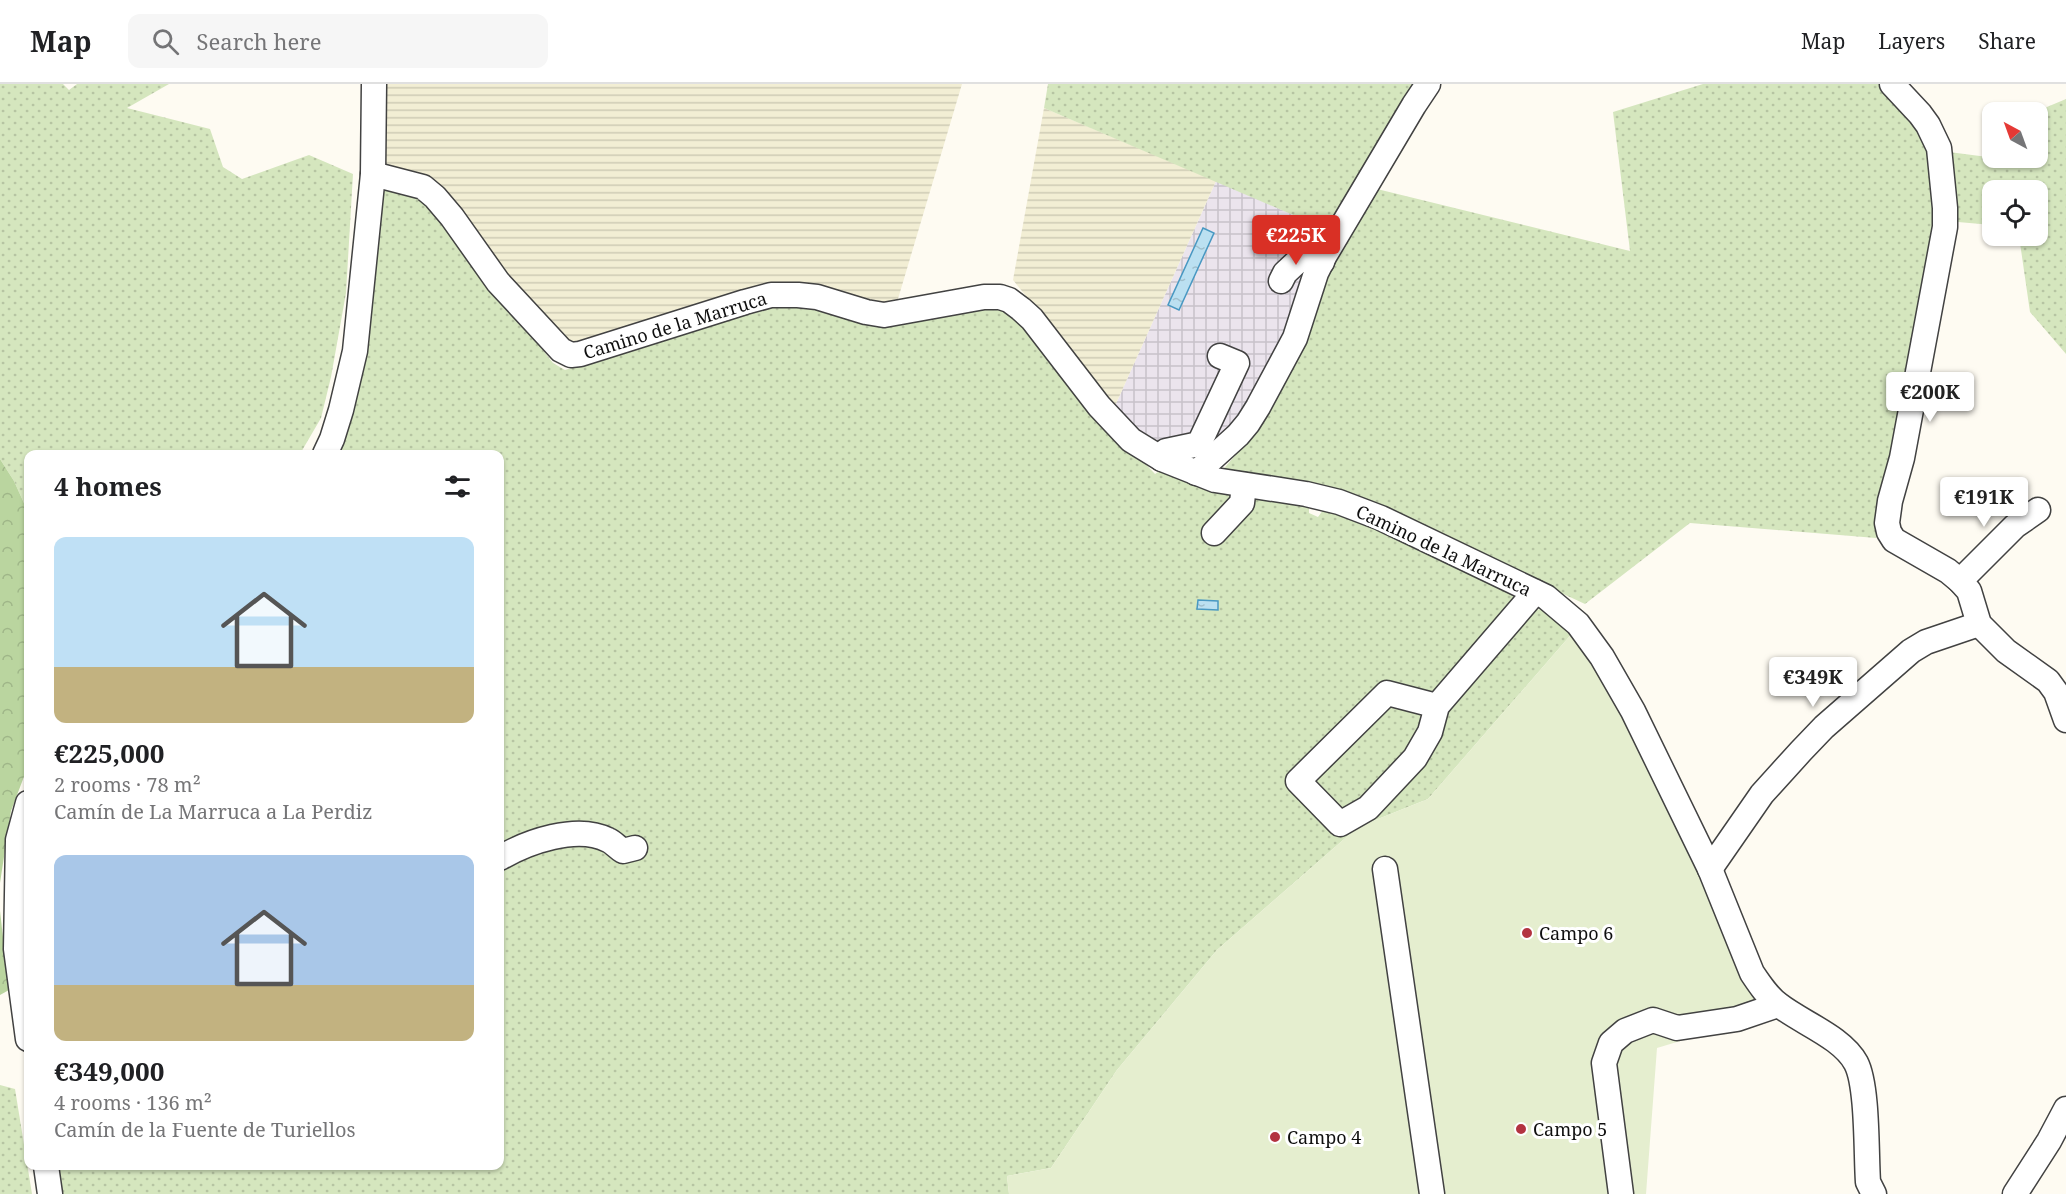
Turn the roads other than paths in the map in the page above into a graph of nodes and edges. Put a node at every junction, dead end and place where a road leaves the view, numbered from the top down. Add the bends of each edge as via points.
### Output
1 (374, 84) edge
2 (1428, 84) edge
3 (1892, 84) edge
4 (373, 174) junction
5 (1322, 261) junction
6 (1281, 281) dead end
7 (1220, 356) dead end
8 (327, 450) edge
9 (1162, 459) junction
10 (1196, 473) junction
11 (1244, 485) junction
12 (2038, 510) dead end
13 (1214, 533) dead end
14 (1960, 581) junction
15 (1535, 592) junction
16 (1978, 624) junction
17 (1437, 705) junction
18 (2066, 720) edge
19 (24, 822) edge
20 (635, 848) dead end
21 (504, 856) edge
22 (1385, 868) dead end
23 (1710, 869) junction
24 (1778, 1005) junction
25 (24, 1009) edge
26 (2066, 1109) edge
27 (47, 1170) edge
28 (50, 1194) edge
29 (1432, 1194) edge
30 (1621, 1194) edge
31 (1874, 1194) edge
32 (2015, 1194) edge

1 - 4 street
2 - 5 street
3 - 14 street via 1920,114 1939,148 1945,227 1887,523 1894,540
4 - 8 street via 355,351
4 - 9 street, Camino de la Marruca via 423,188 435,197 498,282 561,350 571,355 771,296 817,297 884,315 1000,297 1032,319 1131,440
5 - 6 street via 1300,259
5 - 10 street via 1295,338 1253,415 1238,435
7 - 9 street via 1237,363 1199,444 1166,451
9 - 10 street, Camino de la Marruca
10 - 11 street, Camino de la Marruca
11 - 13 street via 1242,503
11 - 15 street, Camino de la Marruca via 1339,502
12 - 14 street via 2015,526
14 - 16 street via 1969,591
15 - 17 street
15 - 23 street, Camino de la Marruca via 1578,624 1602,657 1634,711
16 - 18 street via 2006,651 2048,681
16 - 23 street via 1911,651 1824,727 1762,794
17 - 17 street via 1387,693 1298,781 1340,824 1368,808 1415,758 1430,732
19 - 25 street via 18,840 16,949
20 - 21 street via 623,851 607,839 576,832 549,837
22 - 29 street
23 - 24 street, Camino de la Marruca via 1752,974
24 - 30 street via 1737,1019 1677,1028 1653,1020 1625,1031 1611,1042 1604,1063
24 - 31 street, Camino de la Marruca via 1846,1049 1857,1064 1863,1089 1868,1182
26 - 32 street
27 - 28 street

